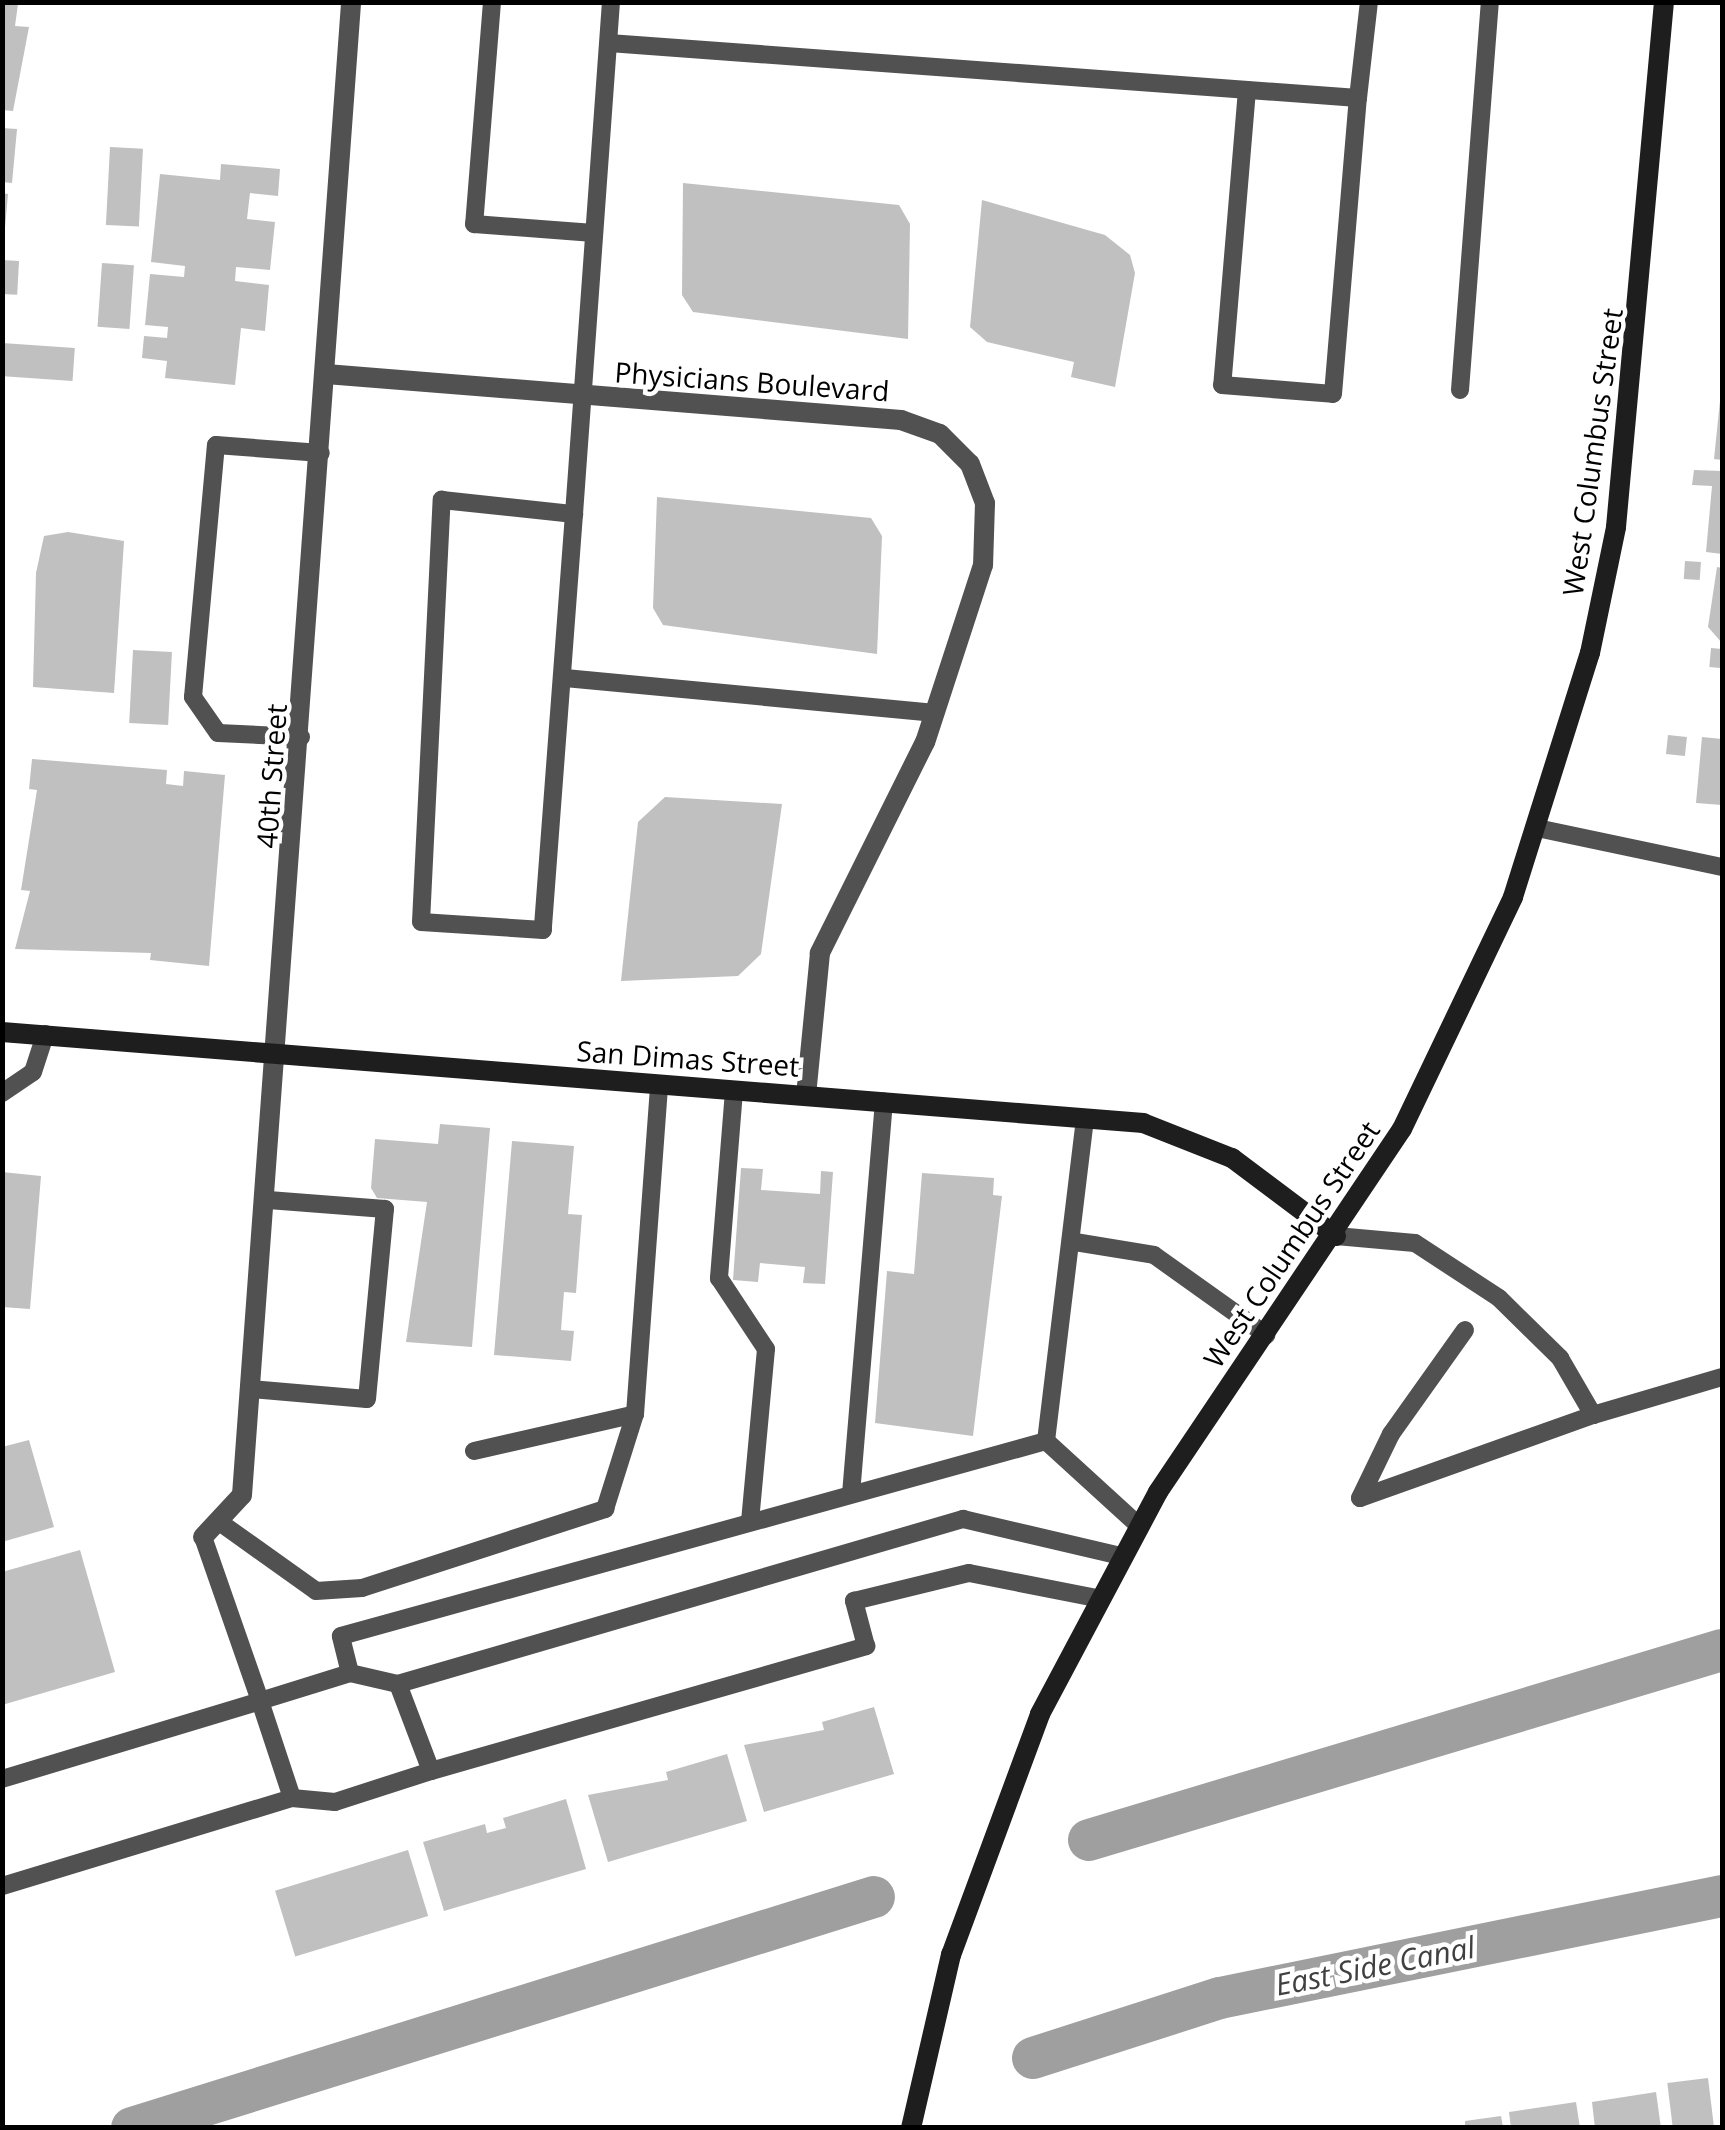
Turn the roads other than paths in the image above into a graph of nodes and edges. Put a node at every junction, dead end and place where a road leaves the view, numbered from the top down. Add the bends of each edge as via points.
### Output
1 (351, 2) edge
2 (492, 2) edge
3 (611, 2) edge
4 (1369, 2) edge
5 (1490, 2) edge
6 (1664, 2) edge
7 (608, 44) junction
8 (1247, 90) junction
9 (1358, 98) junction
10 (594, 233) junction
11 (326, 374) junction
12 (1460, 390) dead end
13 (582, 395) junction
14 (321, 453) junction
15 (574, 514) junction
16 (565, 678) junction
17 (935, 713) junction
18 (302, 737) junction
19 (1537, 828) junction
20 (1722, 866) edge
21 (2, 1032) edge
22 (45, 1034) junction
23 (281, 1054) junction
24 (659, 1084) junction
25 (734, 1092) junction
26 (2, 1093) edge
27 (806, 1096) junction
28 (884, 1101) junction
29 (1085, 1118) junction
30 (268, 1200) junction
31 (1336, 1236) junction
32 (1076, 1242) junction
33 (1466, 1330) dead end
34 (1266, 1335) junction
35 (1722, 1377) edge
36 (252, 1389) junction
37 (635, 1414) junction
38 (1592, 1416) junction
39 (1046, 1441) junction
40 (474, 1451) dead end
41 (851, 1494) junction
42 (218, 1520) junction
43 (750, 1522) junction
44 (1139, 1526) junction
45 (202, 1537) joint
46 (1121, 1556) junction
47 (1096, 1598) junction
48 (350, 1673) junction
49 (398, 1684) junction
50 (260, 1701) junction
51 (431, 1771) junction
52 (2, 1779) edge
53 (292, 1798) junction
54 (2, 1886) edge
55 (912, 2128) edge

1 - 11 street, 40th Street
2 - 10 lane via 474,224
3 - 7 lane
4 - 9 lane
5 - 12 lane
6 - 19 main road, West Columbus Street via 1616,527
7 - 8 lane
7 - 10 lane
8 - 9 lane
8 - 9 lane via 1222,385 1334,394
10 - 13 lane
11 - 13 street, Physicians Boulevard
11 - 14 street, 40th Street
13 - 15 lane
13 - 17 street, Physicians Boulevard via 900,420 957,448 980,483 987,524
14 - 18 street, 40th Street
14 - 18 lane via 216,445 193,697 218,733
15 - 16 lane
15 - 16 lane via 442,500 421,922 542,930
16 - 17 lane
17 - 27 street, Physicians Boulevard via 820,953
18 - 23 street, 40th Street
19 - 20 lane
19 - 31 main road, West Columbus Street via 1461,1015
21 - 22 main road, San Dimas Street
22 - 23 main road, San Dimas Street
22 - 26 lane via 33,1072
23 - 24 main road, San Dimas Street
23 - 30 street, 40th Street
24 - 25 main road, San Dimas Street
24 - 37 lane
25 - 27 main road, San Dimas Street
25 - 43 lane via 719,1278 766,1349
27 - 28 main road, San Dimas Street
28 - 29 main road, San Dimas Street
28 - 41 lane
29 - 31 main road, San Dimas Street via 1200,1141
29 - 32 lane
30 - 36 street, 40th Street
30 - 36 lane via 385,1210 367,1399
31 - 34 main road, West Columbus Street
31 - 38 lane via 1414,1243 1499,1298 1560,1358
32 - 34 lane via 1154,1255
32 - 39 lane
33 - 38 lane via 1391,1434 1360,1498
34 - 44 main road, West Columbus Street
35 - 38 lane
36 - 42 street, 40th Street via 242,1495
37 - 40 lane
37 - 42 lane via 606,1509 362,1588 316,1591
39 - 41 lane
39 - 44 lane
41 - 43 lane
42 - 45 street, 40th Street
43 - 48 lane via 341,1636
44 - 46 main road, West Columbus Street
45 - 50 lane
46 - 47 main road, West Columbus Street
46 - 49 lane via 964,1519
47 - 51 lane via 969,1572 854,1601 866,1646
47 - 55 main road, West Columbus Street via 991,1833
48 - 49 lane
48 - 50 lane
49 - 51 lane
50 - 52 lane
50 - 53 lane
51 - 53 lane via 335,1802
53 - 54 lane

